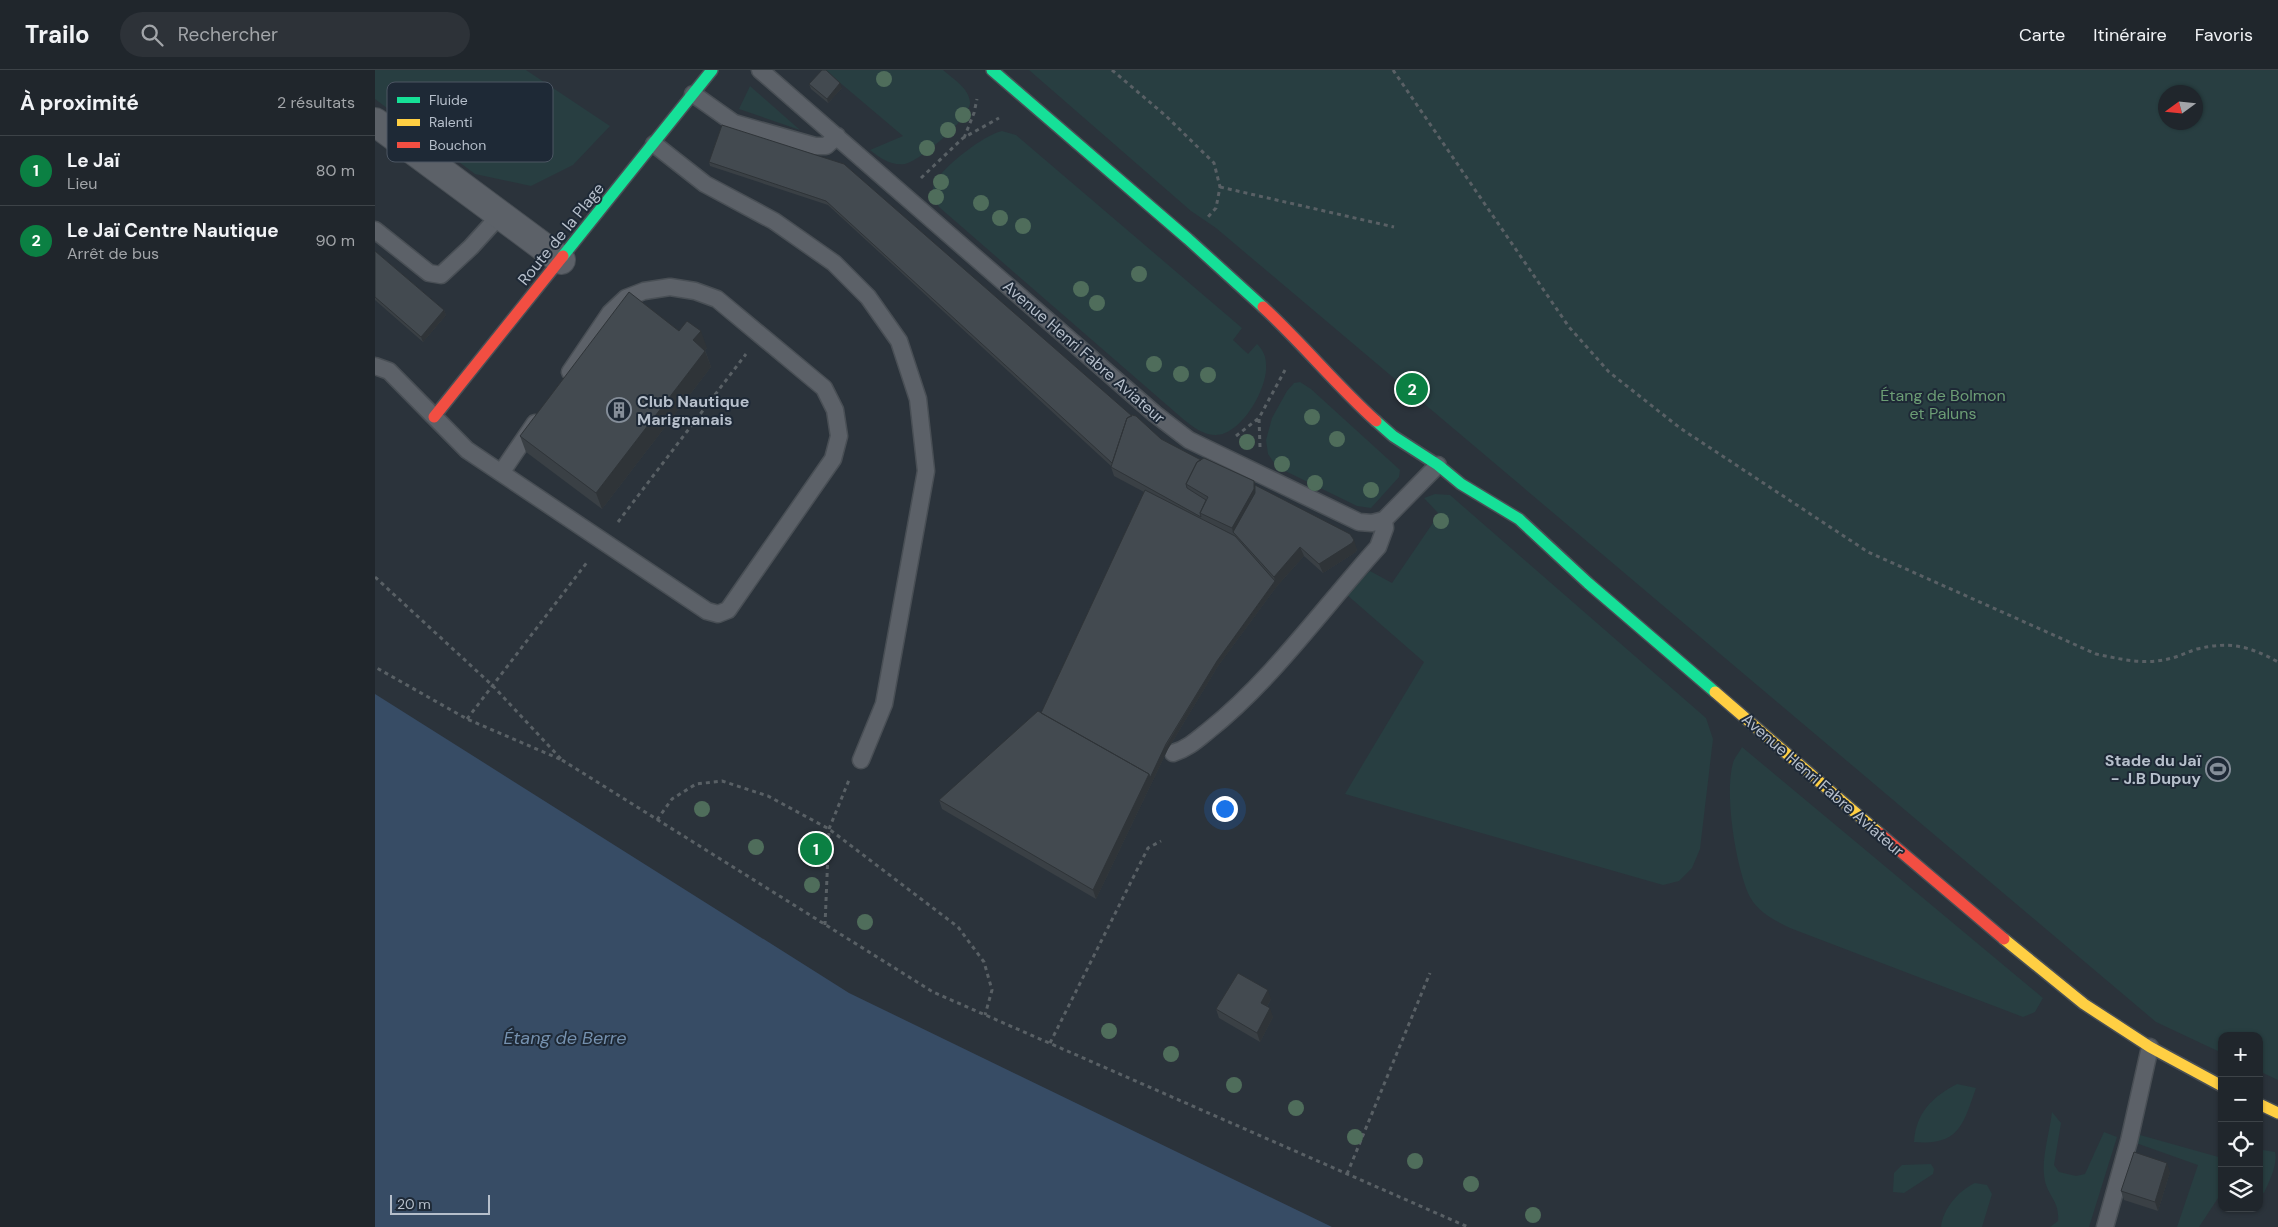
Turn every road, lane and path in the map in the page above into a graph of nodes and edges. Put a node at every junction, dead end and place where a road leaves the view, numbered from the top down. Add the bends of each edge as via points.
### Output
1 (712, 70) edge
2 (760, 70) edge
3 (991, 70) edge
4 (1112, 70) edge
5 (1393, 70) edge
6 (978, 93) dead end
7 (693, 94) junction
8 (1004, 115) dead end
9 (375, 122) edge
10 (387, 131) edge
11 (837, 136) junction
12 (963, 138) junction
13 (653, 144) junction
14 (429, 162) edge
15 (1221, 187) junction
16 (903, 196) junction
17 (500, 215) junction
18 (1394, 227) dead end
19 (375, 230) edge
20 (1188, 239) junction
21 (561, 260) junction
22 (760, 336) junction
23 (1305, 346) junction
24 (1290, 364) dead end
25 (375, 366) edge
26 (1337, 366) dead end
27 (561, 385) edge
28 (545, 409) edge
29 (435, 417) junction
30 (1424, 441) dead end
31 (1438, 465) junction
32 (501, 473) junction
33 (1261, 474) junction
34 (1383, 520) junction
35 (603, 541) junction
36 (375, 577) edge
37 (2278, 662) edge
38 (375, 667) edge
39 (493, 686) junction
40 (467, 719) junction
41 (1173, 753) dead end
42 (562, 760) junction
43 (861, 760) joint
44 (657, 820) junction
45 (829, 829) junction
46 (1161, 841) dead end
47 (825, 925) junction
48 (1430, 973) dead end
49 (985, 1015) junction
50 (1050, 1043) junction
51 (2149, 1047) junction
52 (2218, 1084) edge
53 (2263, 1106) edge
54 (2278, 1113) edge
55 (1347, 1174) junction
56 (1468, 1227) edge
57 (2105, 1227) edge

1 - 7 street, Route de la Plage
2 - 11 lane, Avenue Henri Fabre Aviateur
3 - 20 street, Avenue Henri Fabre Aviateur
4 - 15 path via 1214,163
5 - 37 path via 1569,327 1609,372 1680,428 1868,552 2095,654 2133,662 2167,660 2198,649 2232,644 2259,651
6 - 12 path via 974,113
7 - 11 lane via 734,123 815,146 826,146
7 - 13 street, Route de la Plage
8 - 12 path
9 - 10 street
11 - 16 lane, Avenue Henri Fabre Aviateur
12 - 16 path
13 - 21 street, Route de la Plage
13 - 43 lane via 705,184 774,221 834,263 868,297 899,341 918,399 927,472 884,704
14 - 17 street
15 - 18 path
15 - 20 path via 1216,208
16 - 33 lane, Avenue Henri Fabre Aviateur via 1155,414 1189,440
17 - 19 lane via 441,275 429,273
17 - 21 street
20 - 23 street, Avenue Henri Fabre Aviateur
21 - 29 street, Route de la Plage
22 - 27 lane via 717,299 670,287 644,291 626,298 610,313
22 - 35 path
22 - 35 lane via 824,388 835,410 839,436 833,459 728,610 718,614 707,610
23 - 26 street, Avenue Henri Fabre Aviateur
23 - 31 street, Avenue Henri Fabre Aviateur via 1355,402 1393,436
24 - 33 path via 1279,378 1259,418
25 - 29 lane via 389,371
28 - 32 lane
29 - 32 lane via 467,450
30 - 31 street, Avenue Henri Fabre Aviateur
31 - 34 lane
31 - 51 street, Avenue Henri Fabre Aviateur via 1461,484 1519,519 1588,583 1996,933 2084,1004
32 - 35 lane
33 - 34 lane, Avenue Henri Fabre Aviateur via 1359,522
34 - 41 lane via 1385,528 1378,547 1261,682 1223,719 1184,750
35 - 39 path
36 - 39 path
38 - 40 path
39 - 40 path
39 - 42 path
40 - 42 path
42 - 44 path
43 - 45 path via 843,789
44 - 45 path via 672,799 696,784 722,781 768,796
44 - 47 path
45 - 47 path
45 - 49 path via 959,927 984,962 992,990
46 - 50 path via 1148,848
47 - 49 path via 933,992
48 - 55 path
49 - 50 path
50 - 55 path
51 - 52 street, Avenue Henri Fabre Aviateur
51 - 57 lane via 2129,1141
53 - 54 street
55 - 56 path

